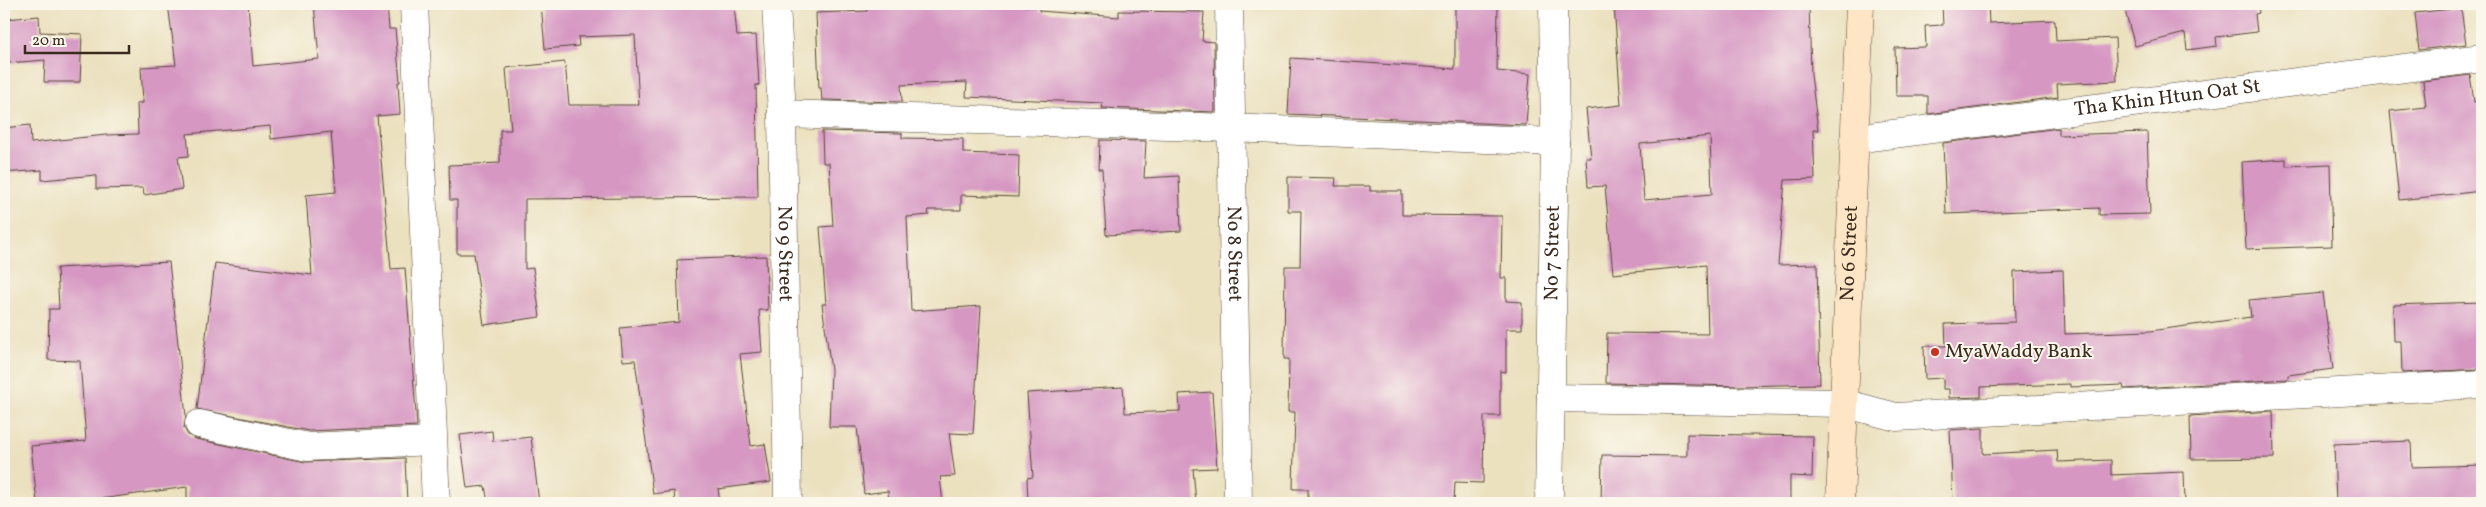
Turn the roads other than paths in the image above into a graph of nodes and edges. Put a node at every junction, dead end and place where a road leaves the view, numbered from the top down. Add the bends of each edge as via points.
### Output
1 (414, 4) edge
2 (776, 4) edge
3 (1229, 4) edge
4 (1553, 4) edge
5 (1860, 4) edge
6 (2482, 58) edge
7 (782, 114) junction
8 (1231, 128) junction
9 (1854, 139) junction
10 (1555, 142) junction
11 (2482, 384) edge
12 (1551, 398) junction
13 (1843, 403) junction
14 (199, 424) dead end
15 (432, 442) junction
16 (436, 503) edge
17 (788, 503) edge
18 (1238, 503) edge
19 (1549, 503) edge
20 (1840, 503) edge

1 - 15 street
2 - 7 street, No 9 Street
3 - 8 street, No 8 Street
4 - 10 street, No 7 Street
5 - 9 street, No 6 Street
6 - 9 street, Tha Khin Htun Oat St
7 - 8 street
7 - 17 street, No 9 Street
8 - 10 street
8 - 18 street, No 8 Street
9 - 13 street, No 6 Street
10 - 12 street, No 7 Street
11 - 13 street via 1896,417
12 - 13 street
12 - 19 street, No 7 Street
13 - 20 street, No 6 Street
14 - 15 street via 308,447
15 - 16 street

